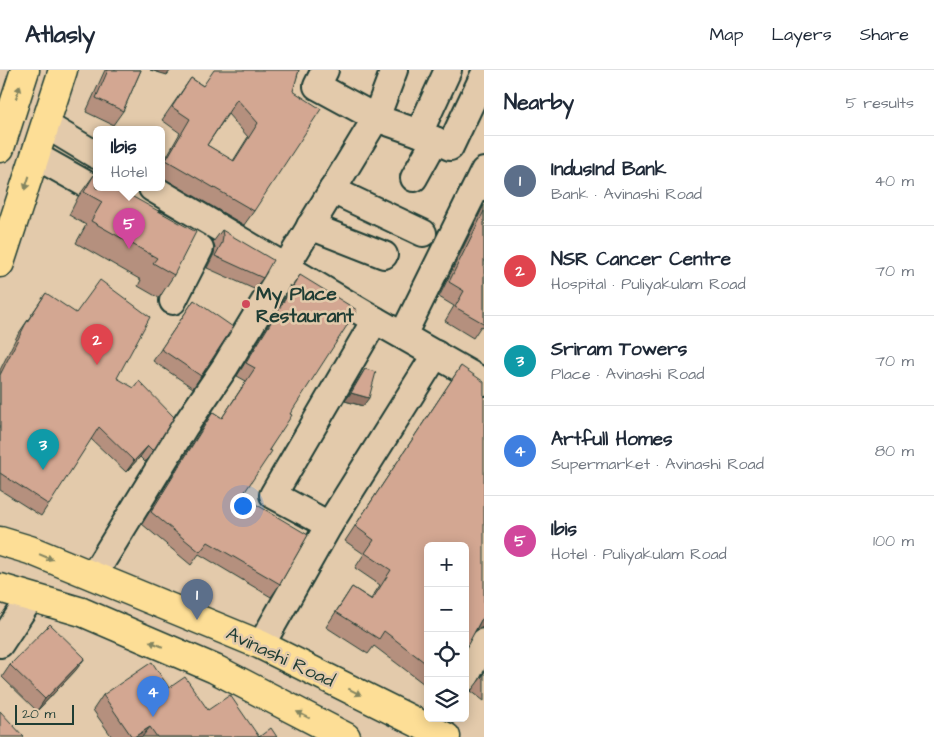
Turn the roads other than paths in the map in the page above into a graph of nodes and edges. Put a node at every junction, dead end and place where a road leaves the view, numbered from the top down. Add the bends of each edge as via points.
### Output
1 (25, 70) edge
2 (63, 70) edge
3 (325, 70) edge
4 (394, 70) edge
5 (448, 70) edge
6 (484, 75) edge
7 (376, 118) junction
8 (46, 124) junction
9 (427, 136) junction
10 (0, 148) edge
11 (93, 153) edge
12 (36, 156) junction
13 (484, 171) edge
14 (425, 172) dead end
15 (93, 188) edge
16 (332, 190) junction
17 (98, 191) edge
18 (157, 191) edge
19 (310, 226) junction
20 (423, 233) dead end
21 (384, 255) dead end
22 (0, 263) edge
23 (285, 267) junction
24 (172, 302) dead end
25 (375, 320) junction
26 (403, 335) junction
27 (436, 354) junction
28 (484, 382) edge
29 (329, 525) junction
30 (0, 541) edge
31 (93, 576) junction
32 (0, 588) edge
33 (32, 597) junction
34 (484, 642) edge
35 (0, 644) edge
36 (261, 645) junction
37 (466, 677) edge
38 (443, 729) edge
39 (346, 737) edge

10 -> 1 main road
2 - 8 main road
3 - 7 street via 317,86
4 - 7 street
5 - 9 street
6 - 9 street via 450,147
7 - 9 street
7 - 16 street
8 - 11 street
8 - 12 main road
9 - 14 street
12 - 15 street
12 -> 22 main road
13 - 26 street
16 - 19 street
16 - 20 street
17 - 24 street via 200,248
18 - 23 street
19 - 21 street
19 - 23 street
23 - 25 street
23 - 31 street
25 - 26 street
25 - 29 street via 273,495
26 - 27 street
27 - 28 street
27 - 29 street
29 - 36 street
30 -> 31 main road, Avinashi Road
31 - 36 main road, Avinashi Road
32 - 33 main road
33 - 35 street
39 -> 33 main road via 216,669 82,612
34 - 37 street
36 -> 38 main road, Avinashi Road

